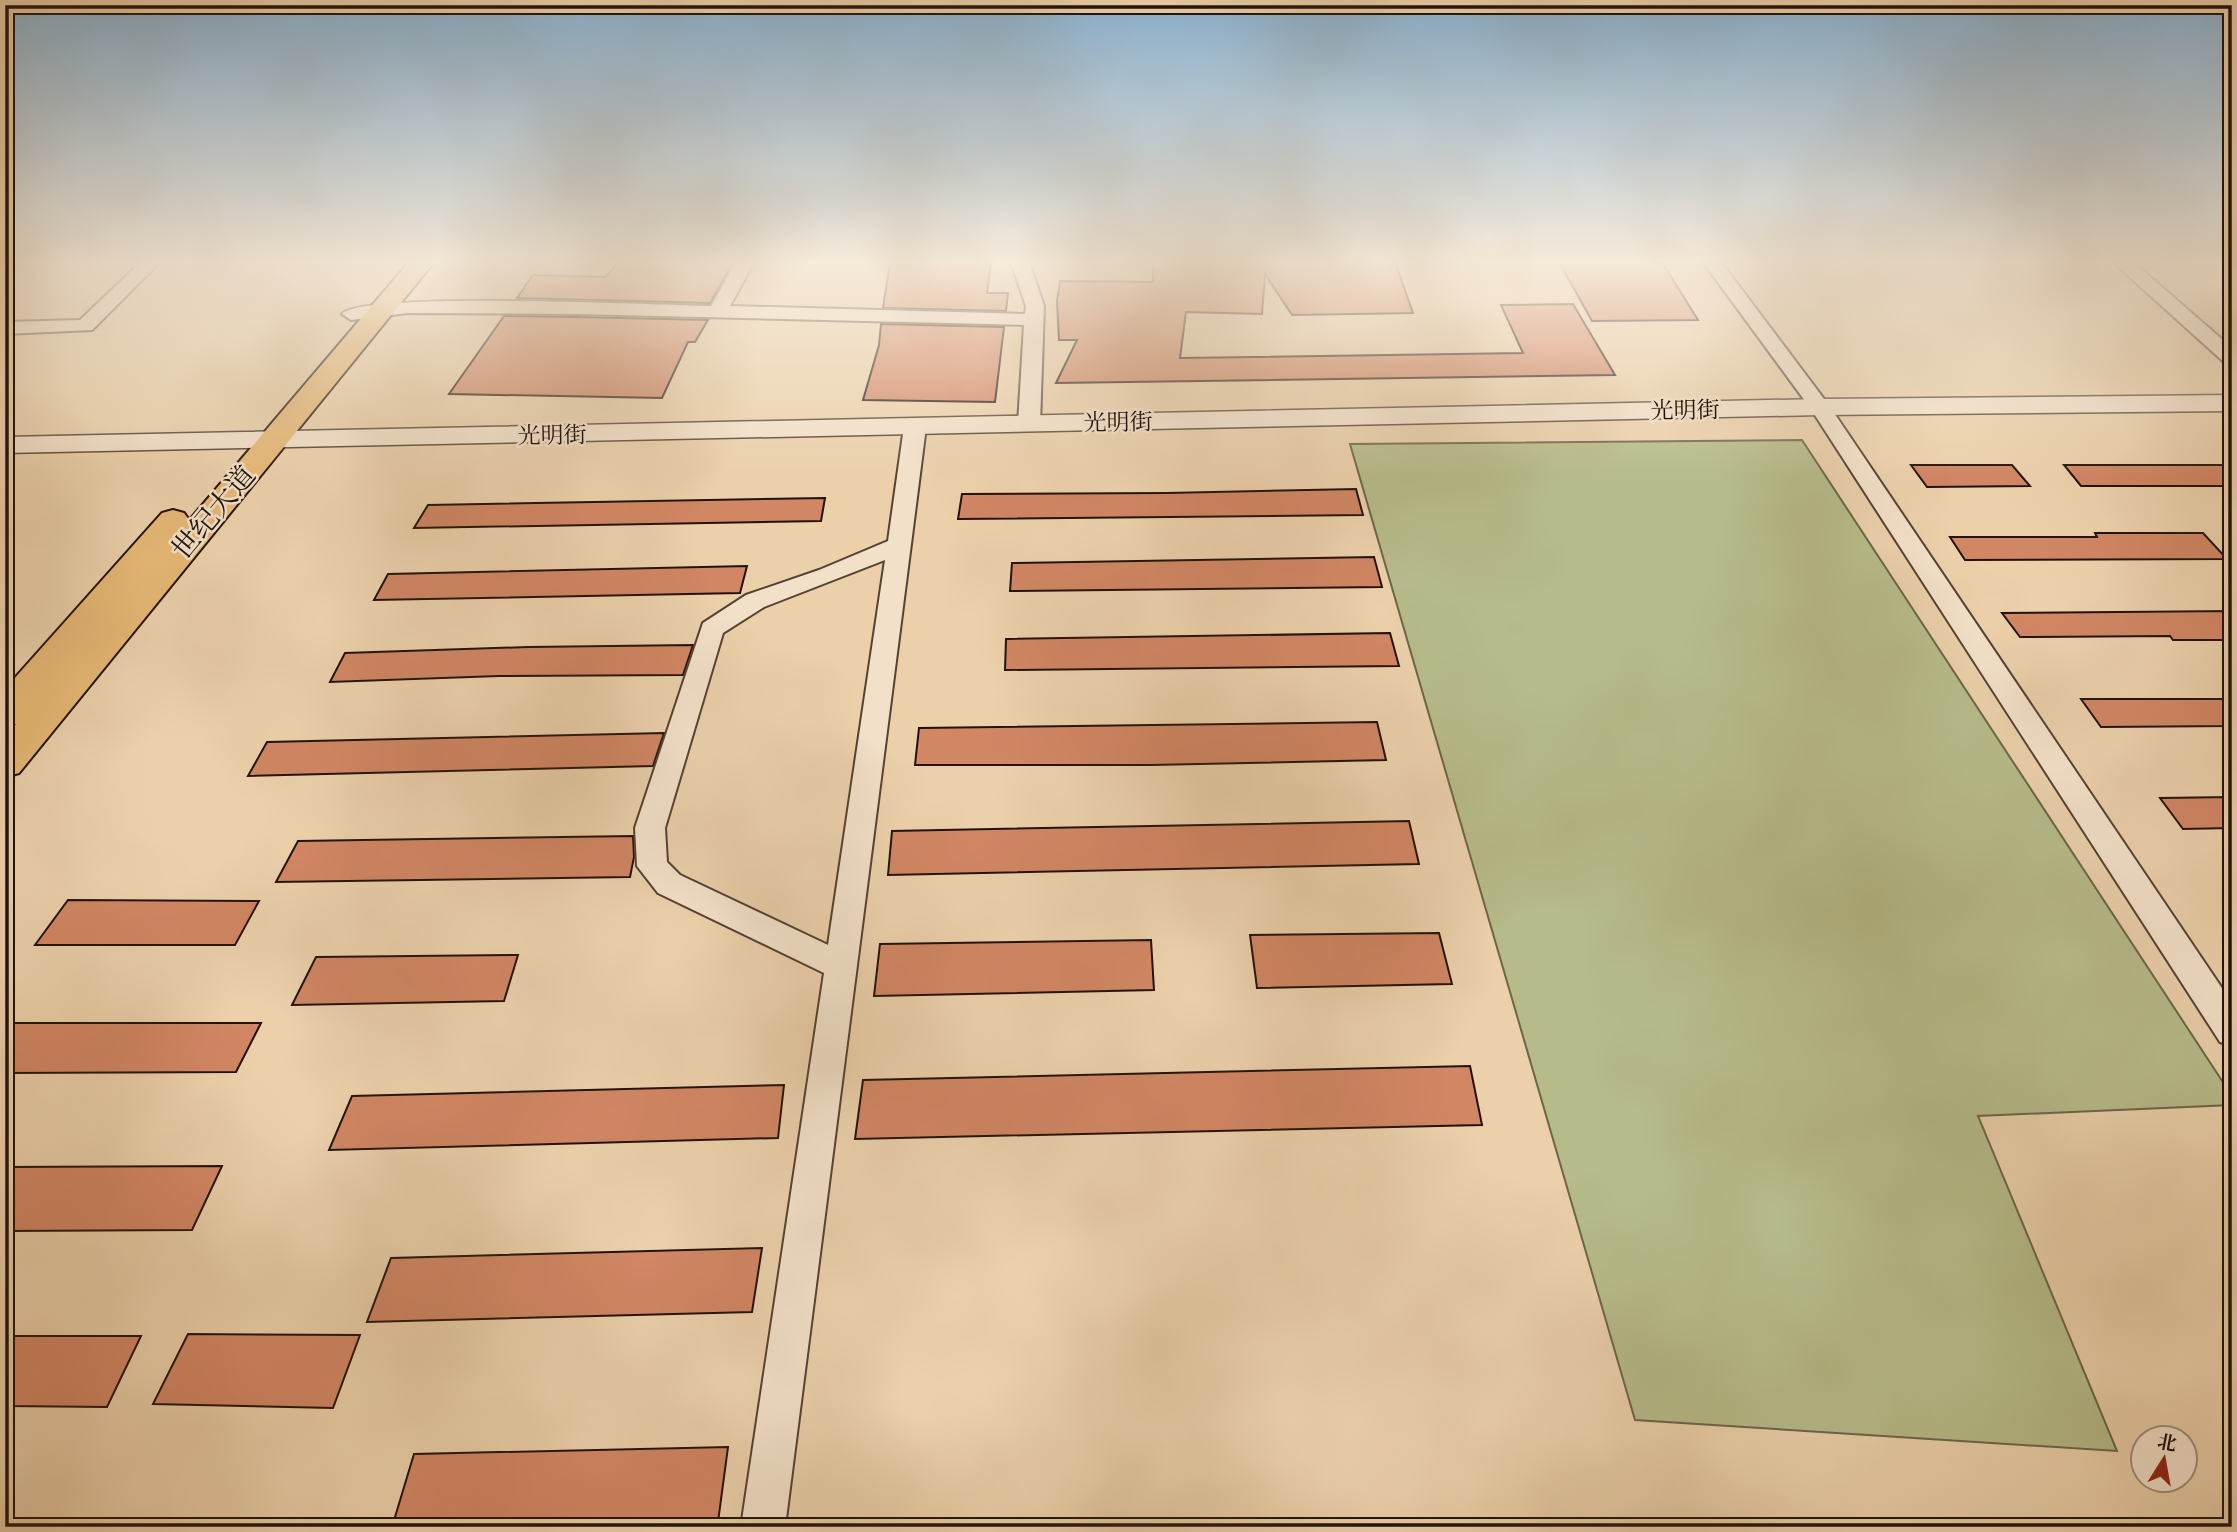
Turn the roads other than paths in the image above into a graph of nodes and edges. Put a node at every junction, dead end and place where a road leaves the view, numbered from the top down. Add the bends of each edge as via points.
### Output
1 (346, 333) edge
2 (351, 333) edge
3 (1033, 333) edge
4 (1765, 333) edge
5 (2203, 333) edge
6 (2232, 359) edge
7 (2232, 403) edge
8 (1820, 407) junction
9 (1029, 424) junction
10 (915, 427) junction
11 (241, 441) junction
12 (272, 441) junction
13 (5, 445) edge
14 (899, 545) junction
15 (5, 714) edge
16 (5, 762) edge
17 (841, 966) junction
18 (2232, 1031) edge
19 (763, 1527) edge

1 - 11 main road, 世纪大道
2 - 12 main road, 世纪大道
3 - 9 street
4 - 8 street
5 - 6 street
7 - 8 street, 光明街
8 - 9 street, 光明街
8 - 18 street
9 - 10 street, 光明街
10 - 12 street, 光明街
10 - 14 street
11 - 12 street, 光明街
11 - 13 street, 光明街
11 - 15 main road, 世纪大道
12 - 16 main road, 世纪大道
14 - 17 street
14 - 17 street via 757,598 733,610 712,629 650,828 652,866 669,884
17 - 19 street

